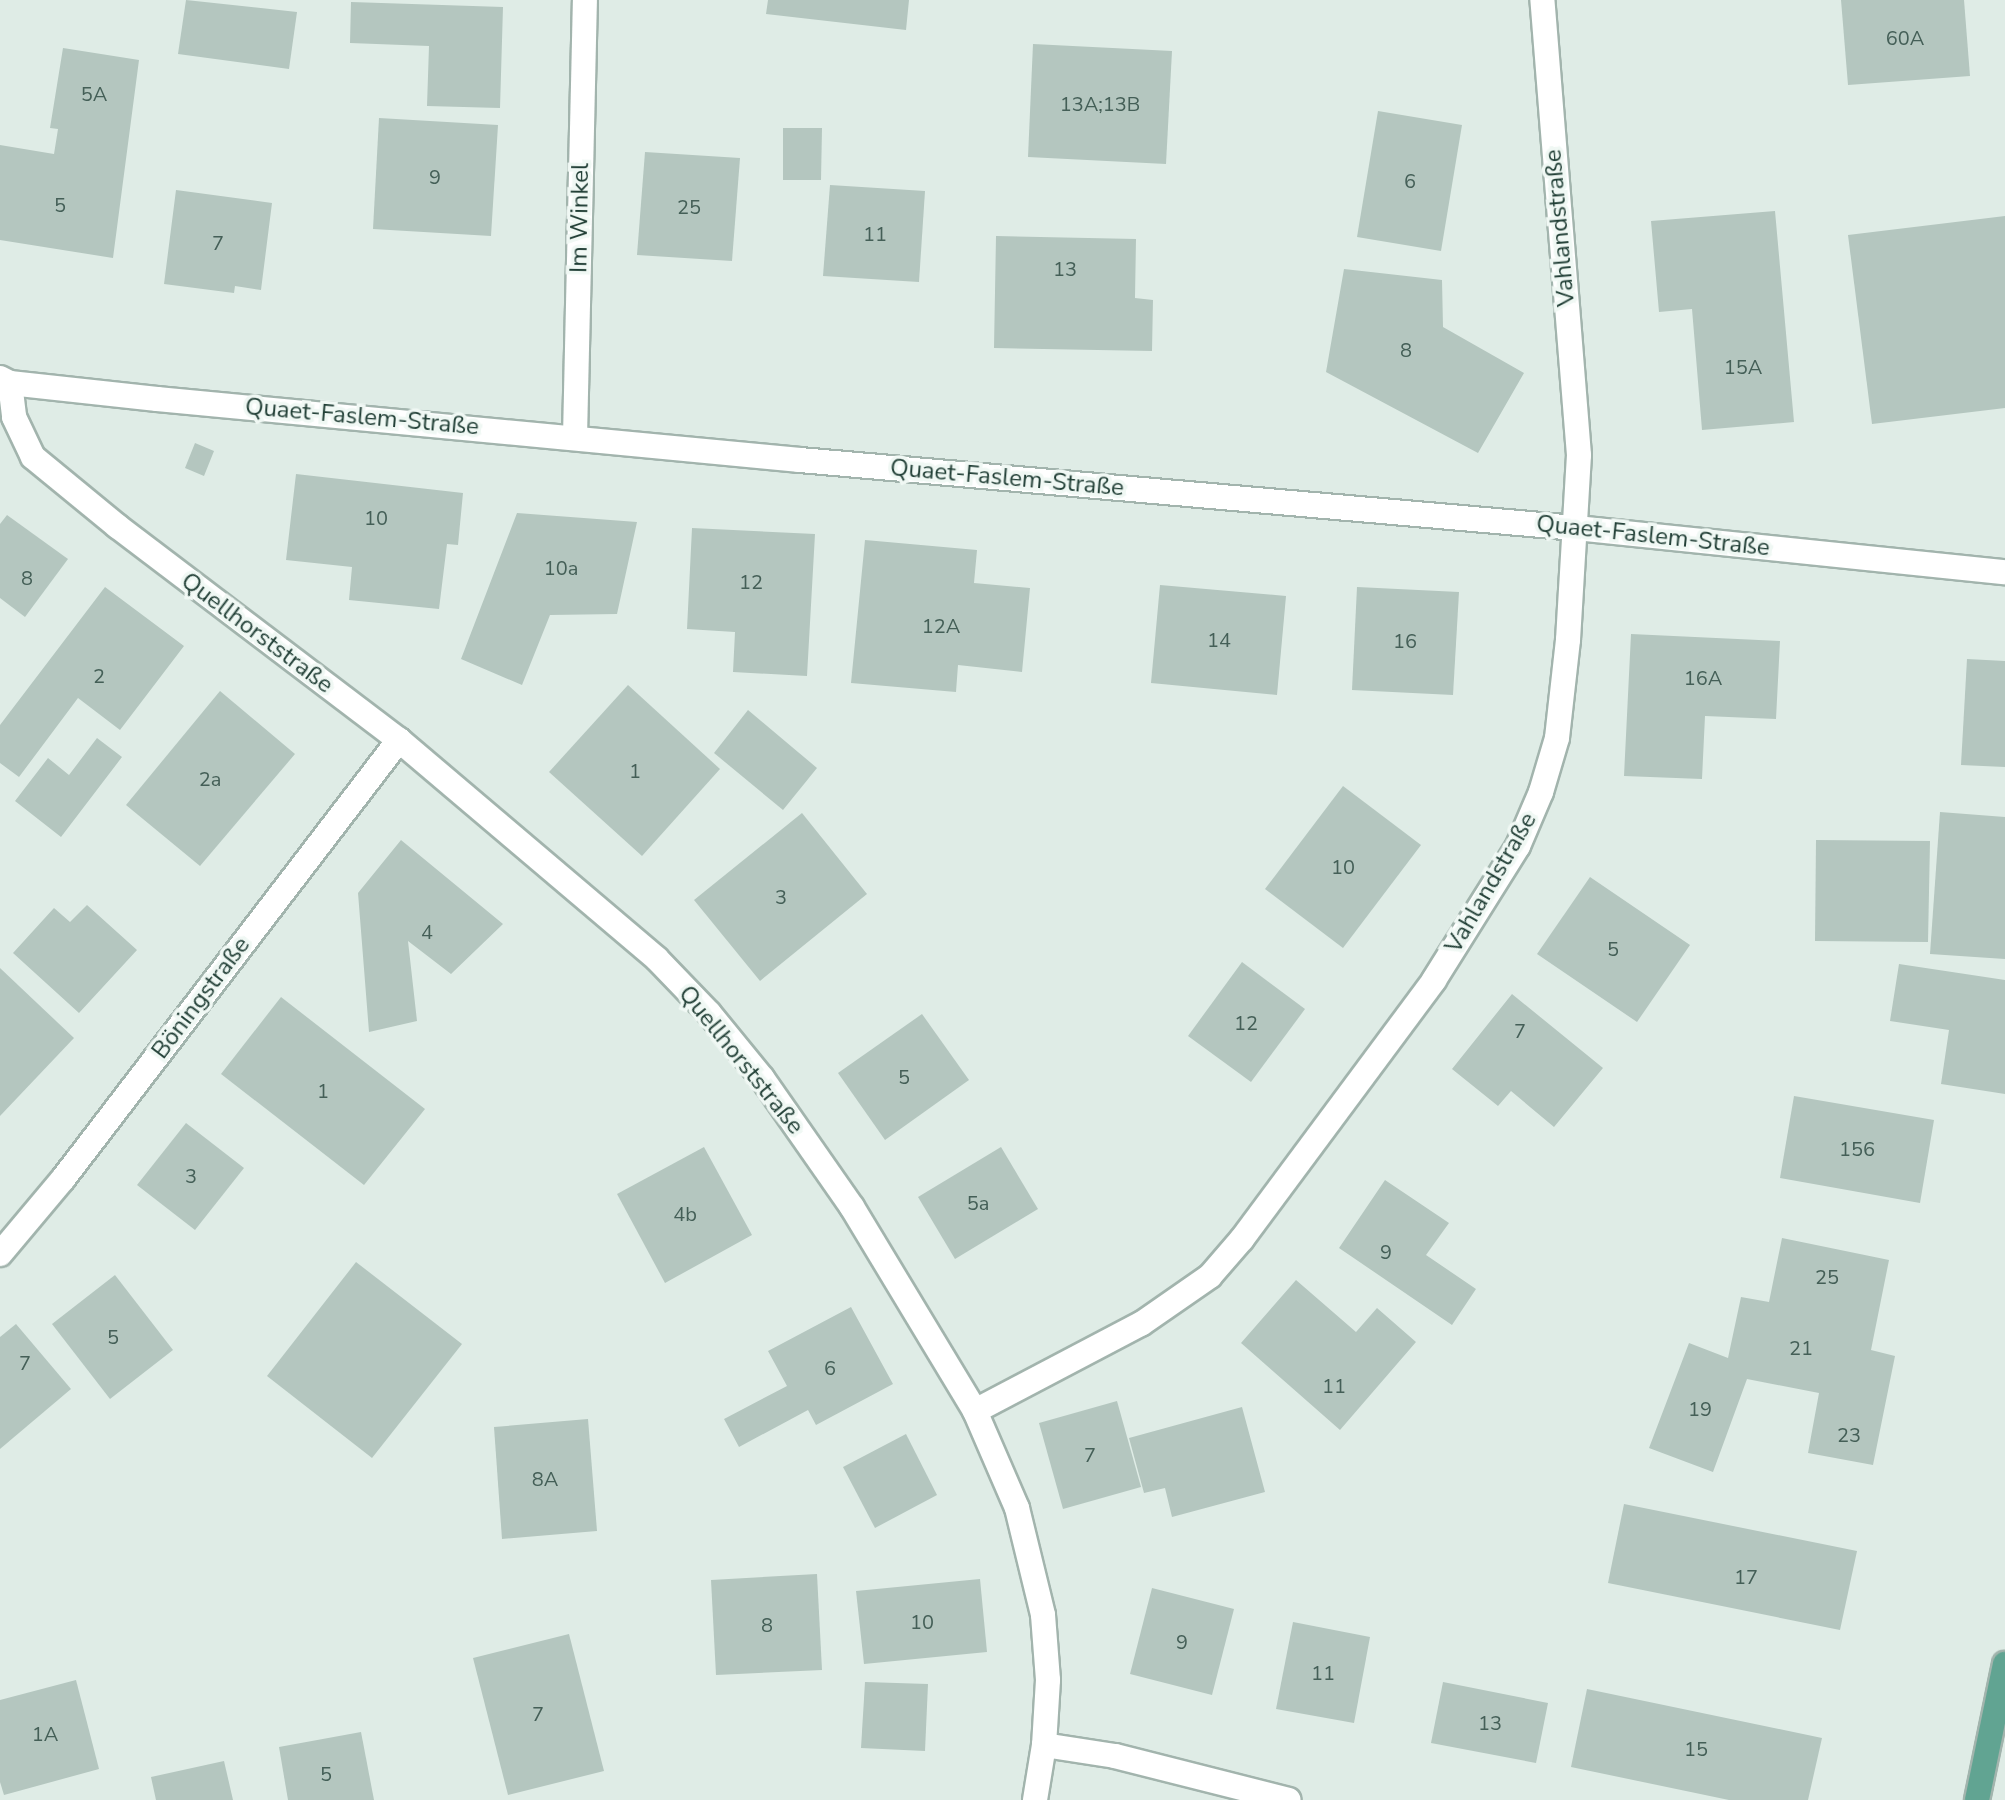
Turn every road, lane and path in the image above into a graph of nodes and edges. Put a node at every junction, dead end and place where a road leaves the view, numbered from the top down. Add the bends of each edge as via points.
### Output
1 (585, 0) edge
2 (1542, 0) edge
3 (5, 380) edge
4 (575, 437) junction
5 (117, 526) joint
6 (1576, 528) junction
7 (2005, 572) edge
8 (399, 740) junction
9 (0, 1254) edge
10 (975, 1411) junction
11 (2005, 1664) edge
12 (1044, 1745) junction
13 (1035, 1800) edge
14 (1289, 1800) edge
15 (1977, 1800) edge

1 - 4 street, Im Winkel
2 - 6 street, Vahlandstraße via 1579,455
3 - 4 street, Quaet-Faslem-Straße
3 - 5 street, Quaet-Faslem-Straße via 14,417 33,457
4 - 6 street, Quaet-Faslem-Straße
5 - 8 street, Quellhorststraße
6 - 7 street, Quaet-Faslem-Straße
6 - 10 street, Vahlandstraße via 1557,738 1541,792 1518,846 1434,980 1210,1276 1141,1324
8 - 9 street, Böningstraße
8 - 10 street, Quellhorststraße via 657,959 709,1013 762,1078 852,1207
10 - 12 street, Quellhorststraße via 1017,1508 1043,1615 1048,1680
11 - 15 main road
12 - 13 street, Quellhorststraße
12 - 14 street via 1115,1756

